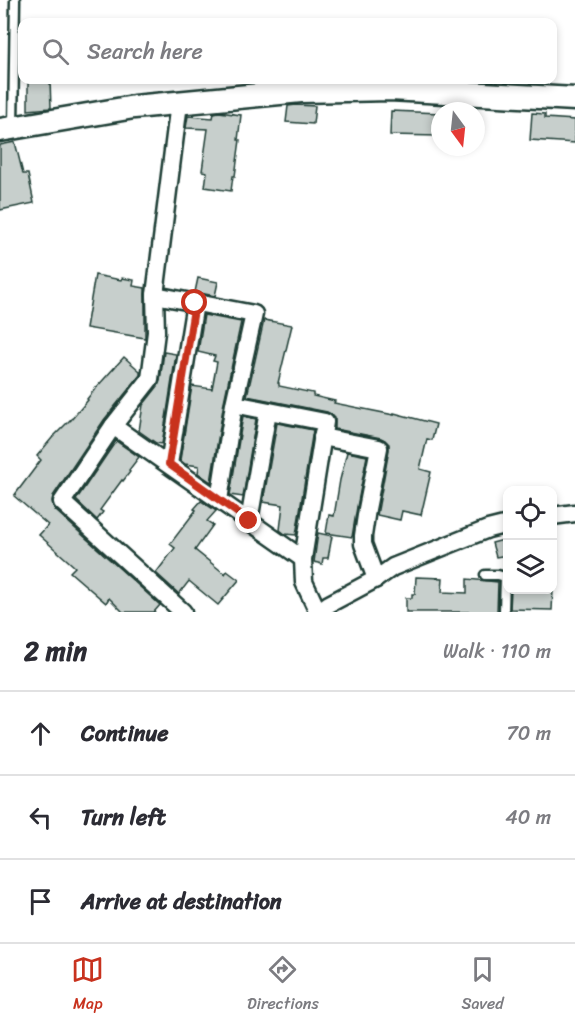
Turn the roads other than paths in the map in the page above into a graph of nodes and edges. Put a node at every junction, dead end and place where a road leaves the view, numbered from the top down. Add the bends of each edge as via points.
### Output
1 (15, 0) edge
2 (575, 99) edge
3 (179, 102) junction
4 (6, 128) edge
5 (155, 295) junction
6 (195, 303) junction
7 (234, 404) junction
8 (268, 411) junction
9 (113, 426) junction
10 (322, 437) junction
11 (169, 464) junction
12 (219, 500) junction
13 (575, 513) edge
14 (557, 515) edge
15 (249, 521) junction
16 (503, 525) edge
17 (303, 559) junction
18 (485, 575) dead end
19 (376, 579) junction
20 (183, 612) edge
21 (318, 612) edge
22 (504, 612) edge

1 - 4 lane
2 - 3 street via 390,89 301,91
3 - 4 street
3 - 5 street
5 - 6 street
5 - 9 street via 156,332 150,379
6 - 7 street via 254,314
6 - 11 street
7 - 8 street
7 - 12 street
8 - 10 street via 325,422
8 - 15 street
9 - 11 street
9 - 20 street via 62,502
10 - 17 street
10 - 19 street via 379,448 363,536
11 - 12 street
12 - 15 street
13 - 14 street
15 - 17 street
16 - 19 street via 393,567
17 - 21 street via 304,582
18 - 22 lane via 504,578
19 - 21 street

